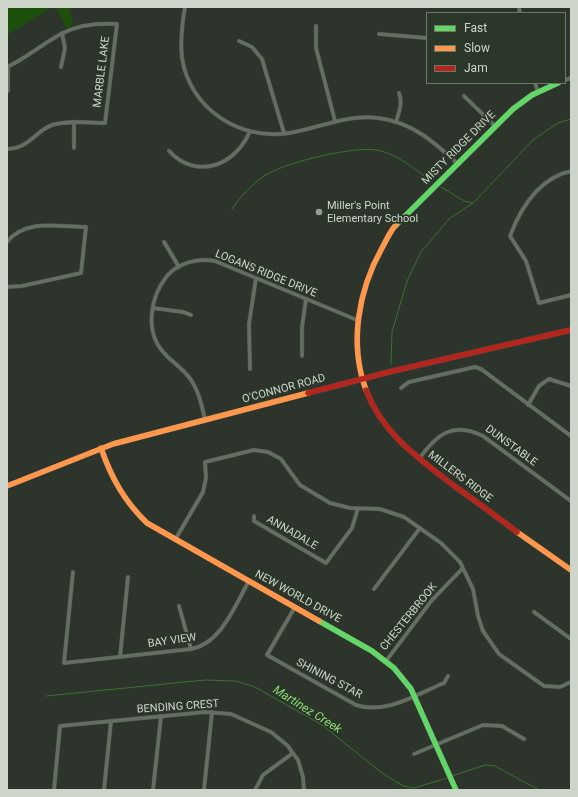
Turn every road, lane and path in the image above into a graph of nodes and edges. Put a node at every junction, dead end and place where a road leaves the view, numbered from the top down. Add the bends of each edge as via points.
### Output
1 (184, 7) edge
2 (316, 26) dead end
3 (62, 33) junction
4 (378, 34) dead end
5 (426, 38) edge
6 (239, 40) dead end
7 (8, 67) edge
8 (62, 67) dead end
9 (535, 84) edge
10 (556, 84) edge
11 (8, 92) edge
12 (538, 92) junction
13 (399, 93) dead end
14 (464, 96) dead end
15 (335, 121) junction
16 (396, 122) junction
17 (74, 123) junction
18 (495, 126) junction
19 (250, 131) junction
20 (284, 133) junction
21 (74, 148) dead end
22 (7, 149) edge
23 (169, 151) dead end
24 (458, 164) junction
25 (571, 171) edge
26 (7, 242) edge
27 (164, 242) dead end
28 (179, 267) junction
29 (256, 278) junction
30 (7, 287) edge
31 (571, 295) edge
32 (306, 299) junction
33 (153, 308) junction
34 (191, 315) dead end
35 (358, 320) junction
36 (571, 330) edge
37 (302, 356) dead end
38 (250, 369) dead end
39 (361, 379) junction
40 (571, 386) edge
41 (401, 388) dead end
42 (528, 405) junction
43 (206, 420) junction
44 (571, 436) edge
45 (101, 448) junction
46 (419, 459) junction
47 (7, 486) edge
48 (571, 501) edge
49 (358, 508) junction
50 (254, 516) dead end
51 (420, 528) junction
52 (175, 540) junction
53 (463, 568) junction
54 (571, 570) edge
55 (73, 572) dead end
56 (128, 577) dead end
57 (249, 581) junction
58 (374, 589) dead end
59 (179, 606) dead end
60 (295, 607) junction
61 (534, 612) dead end
62 (571, 639) edge
63 (191, 649) junction
64 (120, 657) junction
65 (386, 661) junction
66 (448, 676) dead end
67 (571, 682) edge
68 (415, 695) junction
69 (212, 712) junction
70 (161, 716) junction
71 (111, 721) junction
72 (524, 739) dead end
73 (437, 744) junction
74 (293, 753) junction
75 (414, 754) dead end
76 (54, 790) edge
77 (104, 790) edge
78 (153, 790) edge
79 (204, 790) edge
80 (255, 790) edge
81 (304, 790) edge
82 (456, 790) edge

1 - 19 street via 181,51 192,86 216,114 233,125
2 - 15 street via 316,48
3 - 7 street
3 - 8 street via 65,48
3 - 17 street, MARBLE LAKE via 94,23 117,24 105,123
4 - 5 street
6 - 20 street via 252,47 262,59
7 - 11 street
9 - 12 street
10 - 12 street, MISTY RIDGE DRIVE
12 - 18 street, MISTY RIDGE DRIVE via 520,102
13 - 16 street via 401,104
14 - 18 street
15 - 16 street via 366,117
15 - 20 street
16 - 24 street via 424,134
17 - 21 street
17 - 22 street via 51,126 30,142
18 - 24 street, MISTY RIDGE DRIVE
19 - 20 street via 266,134
19 - 23 street via 235,155 214,166 194,166 180,161
24 - 35 street, MISTY RIDGE DRIVE via 393,228 368,280
25 - 31 street via 553,177 532,196 517,218 510,236 526,261 539,303
26 - 30 street via 24,228 33,226 86,228 81,273
27 - 28 street
28 - 29 street, LOGANS RIDGE DRIVE via 195,261 210,260
28 - 33 street, LOGANS RIDGE DRIVE via 162,282
29 - 32 street, LOGANS RIDGE DRIVE
29 - 38 street via 249,324
32 - 35 street, LOGANS RIDGE DRIVE
32 - 37 street via 302,327
33 - 34 street
33 - 43 street, LOGANS RIDGE DRIVE via 155,340 165,355 191,380 198,392
35 - 39 street, MISTY RIDGE DRIVE via 356,350
36 - 39 street, O'CONNOR ROAD
39 - 43 street, O'CONNOR ROAD
39 - 46 street, MILLERS RIDGE via 385,426
40 - 42 street via 549,379 539,386
41 - 42 street via 409,382 470,367 494,376
42 - 44 street
43 - 45 street, O'CONNOR ROAD
45 - 47 street, O'CONNOR ROAD
45 - 52 street, NEW WORLD DRIVE via 115,485 128,504 147,523
46 - 48 street, DUNSTABLE via 441,435 457,429 470,430 483,436
46 - 54 street, MILLERS RIDGE
49 - 50 street, ANNADALE via 352,528 326,563 254,521
49 - 51 street via 388,511 404,517
49 - 52 street via 330,503 303,488 281,460 268,452 247,451 204,462 206,478 203,492
51 - 53 street via 448,549
51 - 58 street
52 - 57 street, NEW WORLD DRIVE
53 - 65 street, CHESTERBROOK via 432,600
53 - 67 street via 473,589 480,624 493,648 540,685 560,687
55 - 64 street, BAY VIEW via 64,663
56 - 64 street
57 - 60 street, NEW WORLD DRIVE
57 - 63 street, BAY VIEW via 216,636 204,646
59 - 63 street
60 - 65 street, NEW WORLD DRIVE
60 - 68 street, SHINING STAR via 267,655 360,707 382,708
61 - 62 street
63 - 64 street, BAY VIEW
65 - 68 street, NEW WORLD DRIVE via 404,678
66 - 68 street, SHINING STAR via 444,683
68 - 73 street, NEW WORLD DRIVE
69 - 70 street, BENDING CREST
69 - 74 street, BENDING CREST via 231,714 253,723 283,741
69 - 79 street
70 - 71 street, BENDING CREST
70 - 78 street
71 - 76 street, BENDING CREST via 60,726
71 - 77 street
72 - 73 street via 506,728 490,724 476,727
73 - 75 street
73 - 82 street, NEW WORLD DRIVE
74 - 80 street via 263,775
74 - 81 street, BENDING CREST via 301,769

